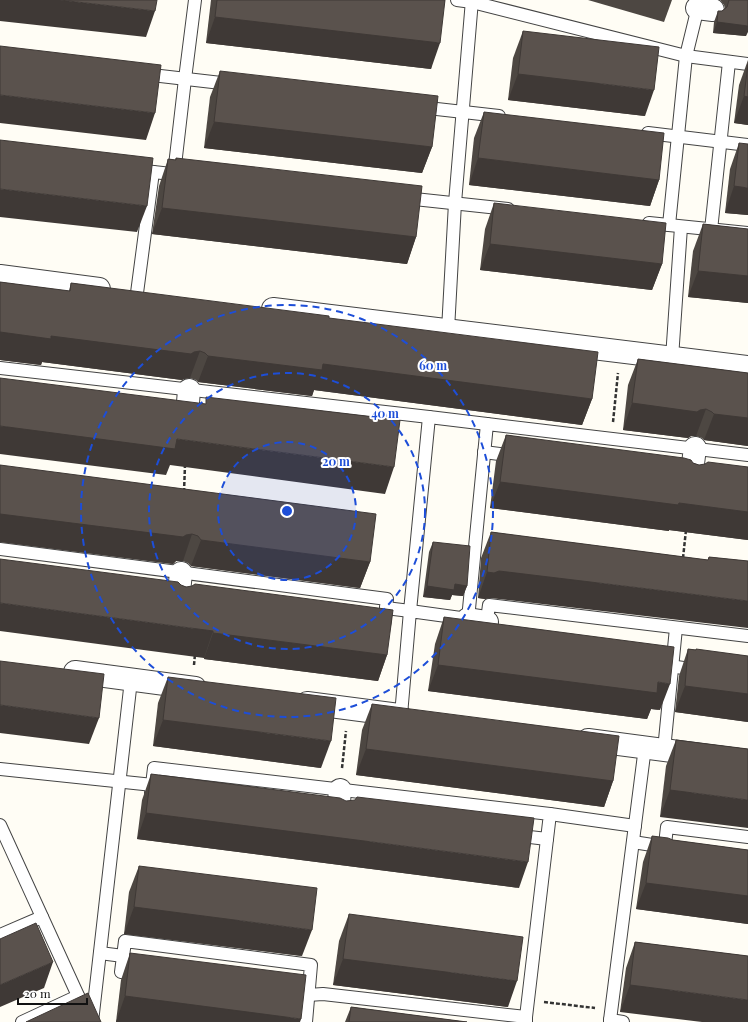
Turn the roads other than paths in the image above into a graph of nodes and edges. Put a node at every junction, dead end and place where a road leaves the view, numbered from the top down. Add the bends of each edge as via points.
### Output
1 (195, 0) edge
2 (457, 0) edge
3 (472, 1) edge
4 (703, 6) edge
5 (686, 56) junction
6 (729, 62) junction
7 (748, 64) edge
8 (131, 73) edge
9 (185, 79) junction
10 (239, 85) edge
11 (409, 105) edge
12 (463, 112) junction
13 (509, 117) edge
14 (640, 132) edge
15 (678, 137) junction
16 (720, 142) junction
17 (748, 145) edge
18 (122, 168) edge
19 (153, 172) junction
20 (174, 174) junction
21 (190, 176) edge
22 (392, 197) edge
23 (455, 203) junction
24 (518, 210) edge
25 (638, 222) edge
26 (675, 226) junction
27 (711, 230) junction
28 (748, 233) edge
29 (0, 276) edge
30 (145, 294) joint
31 (255, 307) edge
32 (448, 330) junction
33 (672, 358) junction
34 (748, 367) edge
35 (0, 368) edge
36 (189, 390) junction
37 (384, 412) junction
38 (187, 415) edge
39 (429, 417) junction
40 (488, 424) junction
41 (383, 425) edge
42 (695, 448) junction
43 (484, 452) junction
44 (748, 455) edge
45 (523, 457) edge
46 (691, 479) edge
47 (0, 549) edge
48 (181, 573) junction
49 (178, 601) edge
50 (386, 608) junction
51 (410, 611) junction
52 (480, 626) junction
53 (376, 627) edge
54 (676, 628) junction
55 (748, 636) edge
56 (648, 663) edge
57 (672, 666) junction
58 (54, 670) edge
59 (710, 671) edge
60 (131, 680) junction
61 (215, 691) edge
62 (286, 700) edge
63 (409, 716) joint
64 (566, 737) edge
65 (654, 749) junction
66 (748, 761) edge
67 (0, 769) edge
68 (119, 782) junction
69 (153, 786) junction
70 (340, 790) junction
71 (550, 814) junction
72 (338, 815) junction
73 (635, 826) junction
74 (2, 832) edge
75 (748, 837) edge
76 (547, 839) junction
77 (633, 842) junction
78 (665, 847) junction
79 (671, 860) edge
80 (42, 917) junction
81 (0, 935) edge
82 (100, 953) junction
83 (123, 956) junction
84 (152, 976) edge
85 (277, 991) edge
86 (308, 995) junction
87 (78, 996) junction
88 (610, 1017) edge
89 (526, 1020) edge
90 (22, 1022) edge
91 (91, 1022) edge
92 (306, 1022) edge
93 (623, 1022) edge

1 - 9 lane
2 - 3 lane
3 - 5 lane
3 - 12 lane
4 - 5 lane
5 - 6 lane
5 - 15 lane
6 - 7 lane
6 - 16 lane
8 - 9 lane
9 - 10 lane
9 - 20 lane
11 - 12 lane
12 - 13 lane
12 - 23 lane
14 - 15 lane
15 - 16 lane
15 - 26 lane
16 - 17 lane
16 - 27 lane
18 - 19 lane
19 - 20 lane
19 - 30 lane
20 - 21 lane
22 - 23 lane
23 - 24 lane
23 - 32 lane
25 - 26 lane
26 - 27 lane
26 - 33 lane
27 - 28 lane
29 - 30 street
31 - 32 street
32 - 33 street
33 - 34 street
35 - 36 lane
36 - 37 lane
36 - 38 street
37 - 39 lane
37 - 41 lane
39 - 40 lane
39 - 51 lane
40 - 42 lane
40 - 43 lane
42 - 44 lane
42 - 46 street
43 - 45 lane
43 - 52 lane
47 - 48 lane
48 - 49 street
48 - 50 lane via 387,599
50 - 51 lane
50 - 53 lane via 384,628
51 - 52 lane
51 - 63 lane
52 - 54 lane via 489,605
54 - 55 lane
54 - 57 lane
56 - 57 lane
57 - 59 lane
57 - 65 lane
58 - 60 street
60 - 61 street
60 - 68 lane
62 - 63 street
64 - 65 street
65 - 66 street
65 - 73 lane
67 - 68 lane
68 - 69 lane
68 - 82 lane
69 - 70 lane via 154,768
69 - 72 lane via 152,793
70 - 71 lane
70 - 72 street
71 - 73 lane
71 - 76 lane
72 - 76 lane
73 - 77 lane
74 - 80 lane
75 - 78 lane via 667,827
76 - 89 lane
77 - 78 lane
77 - 88 lane
78 - 79 lane via 664,859
80 - 81 lane
80 - 87 lane
82 - 83 lane
82 - 91 lane
83 - 84 lane via 121,972
83 - 86 lane via 125,941 311,965
85 - 86 lane
86 - 89 lane via 323,994
86 - 92 lane
87 - 90 lane
87 - 91 lane
88 - 93 lane

